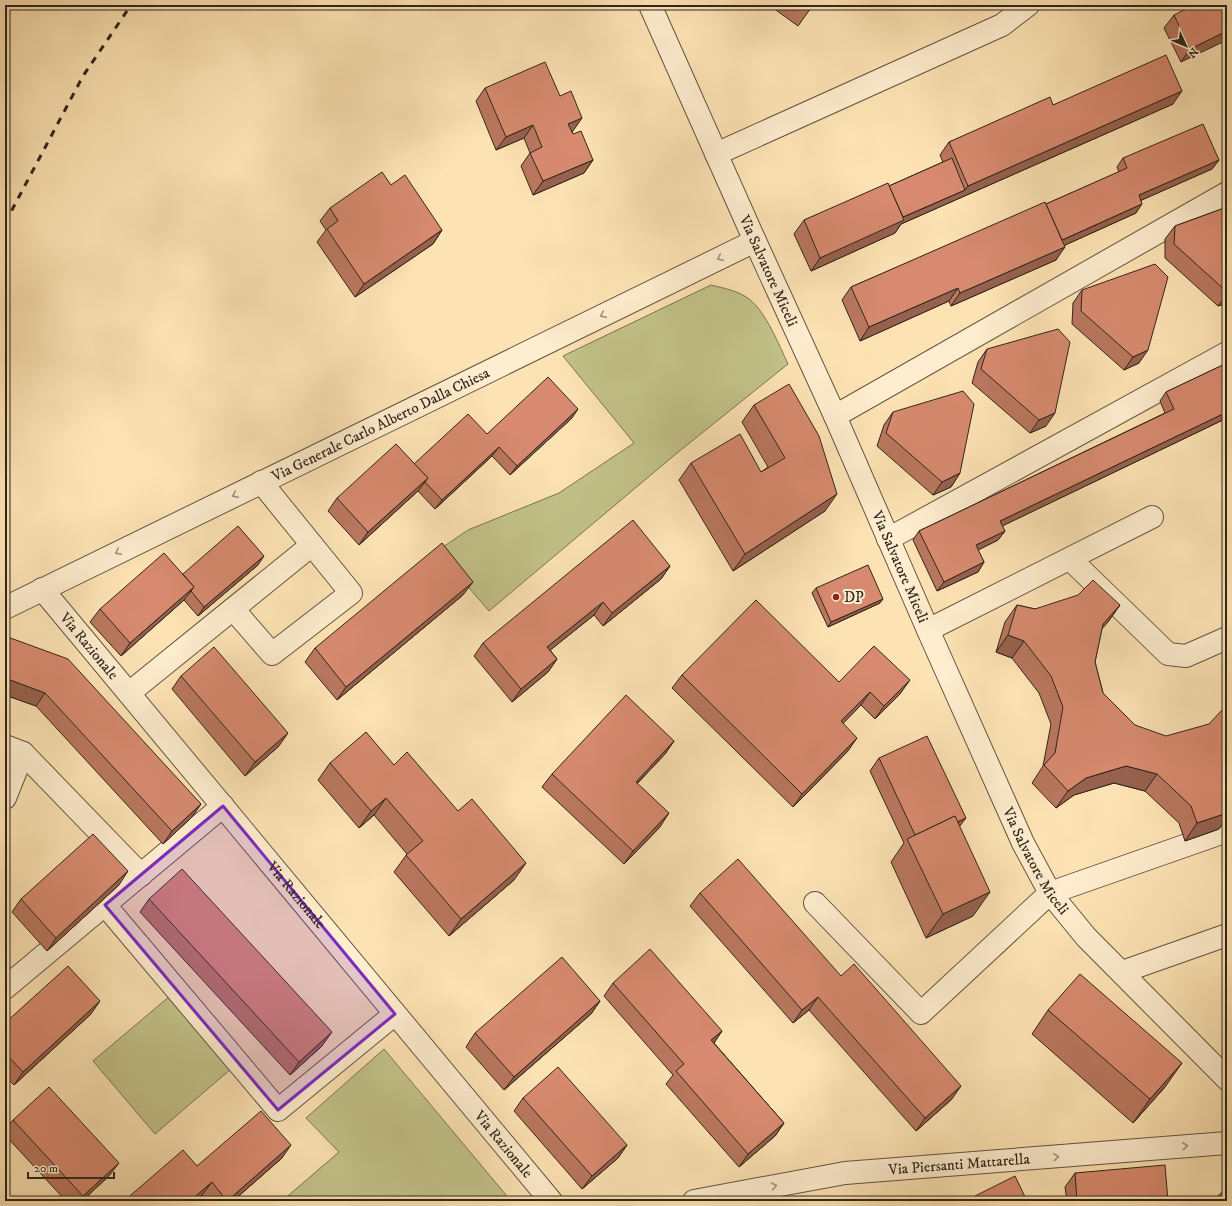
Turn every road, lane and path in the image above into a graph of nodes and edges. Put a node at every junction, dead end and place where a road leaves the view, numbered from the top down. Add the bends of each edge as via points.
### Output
1 (650, 5) edge
2 (1028, 5) edge
3 (716, 154) junction
4 (1227, 193) edge
5 (755, 241) junction
6 (1227, 353) edge
7 (835, 416) junction
8 (261, 482) junction
9 (1152, 517) dead end
10 (888, 539) junction
11 (312, 545) junction
12 (1070, 558) junction
13 (42, 589) junction
14 (5, 608) edge
15 (234, 609) junction
16 (928, 630) junction
17 (1227, 638) edge
18 (129, 693) junction
19 (14, 749) edge
20 (5, 798) edge
21 (223, 806) junction
22 (1227, 831) edge
23 (141, 875) junction
24 (1050, 893) junction
25 (814, 903) dead end
26 (105, 905) junction
27 (1227, 935) edge
28 (1122, 972) junction
29 (5, 988) edge
30 (395, 1014) junction
31 (1227, 1078) edge
32 (1227, 1143) edge
33 (551, 1201) edge
34 (694, 1201) edge

1 - 3 street, Via Salvatore Miceli
2 - 3 street via 1002,25
3 - 5 street, Via Salvatore Miceli
4 - 7 street
5 - 7 street, Via Salvatore Miceli
5 -> 8 street, Via Generale Carlo Alberto Dalla Chiesa
6 - 10 street
7 - 10 street, Via Salvatore Miceli
8 - 11 street
8 -> 13 street, Via Generale Carlo Alberto Dalla Chiesa
9 - 12 street
10 - 16 street, Via Salvatore Miceli
11 - 15 street
11 - 15 street via 350,593 272,654
12 - 16 street
12 - 17 street via 1168,654 1186,656
13 - 14 street, Via Generale Carlo Alberto Dalla Chiesa
13 - 18 street, Via Razionale
15 - 18 street
16 - 24 street, Via Salvatore Miceli via 1023,843
18 - 21 street, Via Razionale
19 - 20 street
19 - 23 street
21 - 23 street
21 - 30 street, Via Razionale
22 - 24 street
23 - 26 street
24 - 25 street via 921,1013
24 - 28 street, Via Salvatore Miceli via 1086,937
26 - 29 street
26 - 30 street via 278,1110
27 - 28 street
28 - 31 street, Via Salvatore Miceli
30 - 33 street, Via Razionale
34 -> 32 street, Via Piersanti Mattarella via 845,1173

